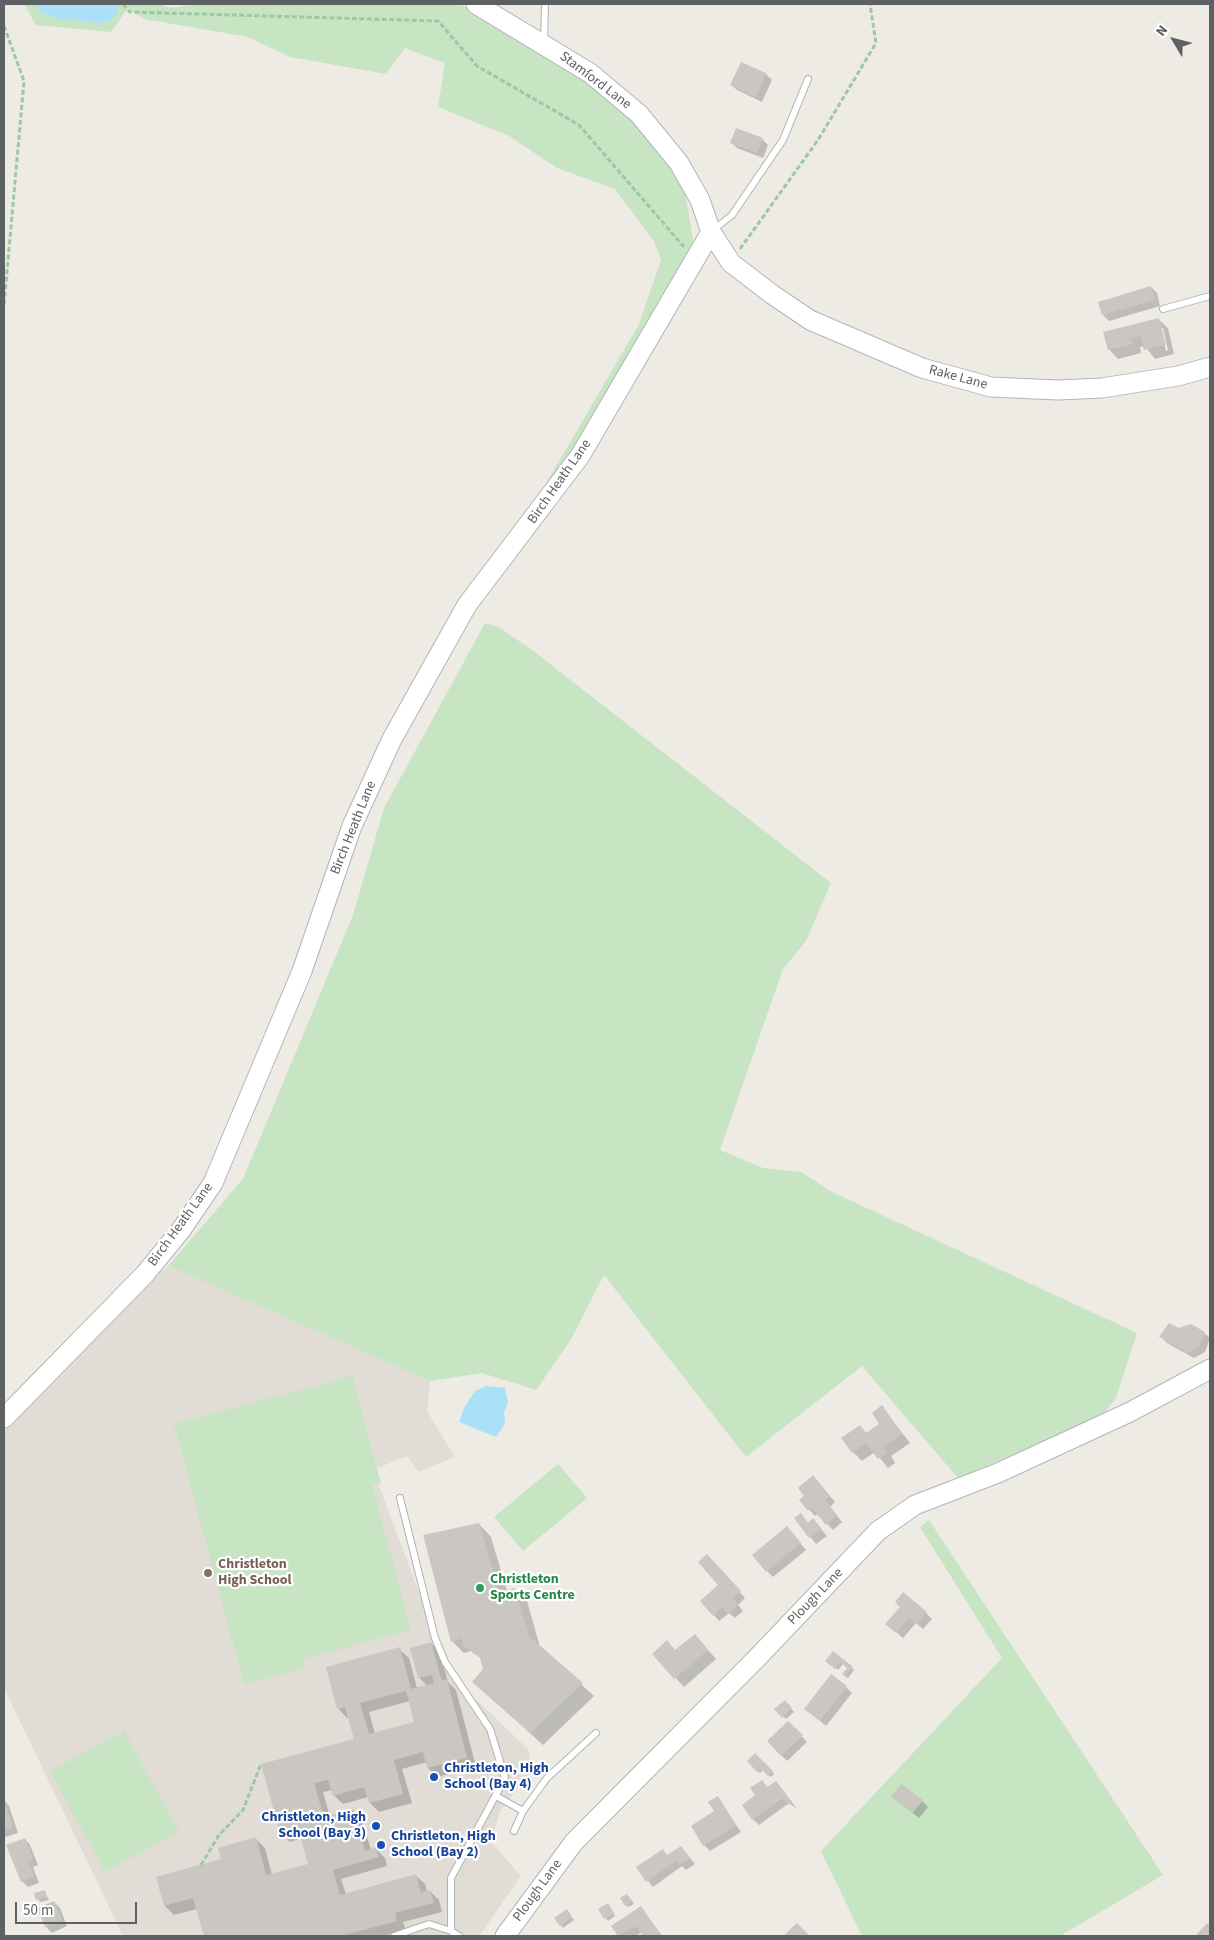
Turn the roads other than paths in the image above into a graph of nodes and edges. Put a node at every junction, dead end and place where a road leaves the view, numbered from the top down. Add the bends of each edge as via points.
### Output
1 (476, 4) edge
2 (545, 4) edge
3 (544, 44) junction
4 (808, 79) dead end
5 (711, 232) junction
6 (731, 263) joint
7 (1210, 296) edge
8 (1163, 309) dead end
9 (1210, 367) edge
10 (1210, 1369) edge
11 (4, 1418) edge
12 (400, 1498) dead end
13 (596, 1733) dead end
14 (496, 1796) junction
15 (523, 1811) junction
16 (514, 1831) dead end
17 (451, 1931) junction
18 (394, 1936) edge
19 (459, 1936) edge
20 (505, 1936) edge

1 - 3 street, Stamford Lane
2 - 3 lane
3 - 5 street, Stamford Lane via 590,73 639,114 680,163 700,200
4 - 5 lane via 783,140 732,215
5 - 6 street, Stamford Lane
5 - 11 street, Birch Heath Lane via 580,456 468,605 392,739 352,826 302,971 213,1182 181,1230 145,1274
6 - 9 street, Rake Lane via 810,320 922,368 991,387 1102,388 1178,376
7 - 8 lane
10 - 20 street, Plough Lane via 1121,1416 998,1472 915,1505 878,1531 574,1842
12 - 14 lane via 435,1638 445,1662 490,1728 506,1778
13 - 15 lane via 547,1778
14 - 15 lane
14 - 17 lane via 451,1878
15 - 16 lane
17 - 18 lane via 429,1924
17 - 19 lane

